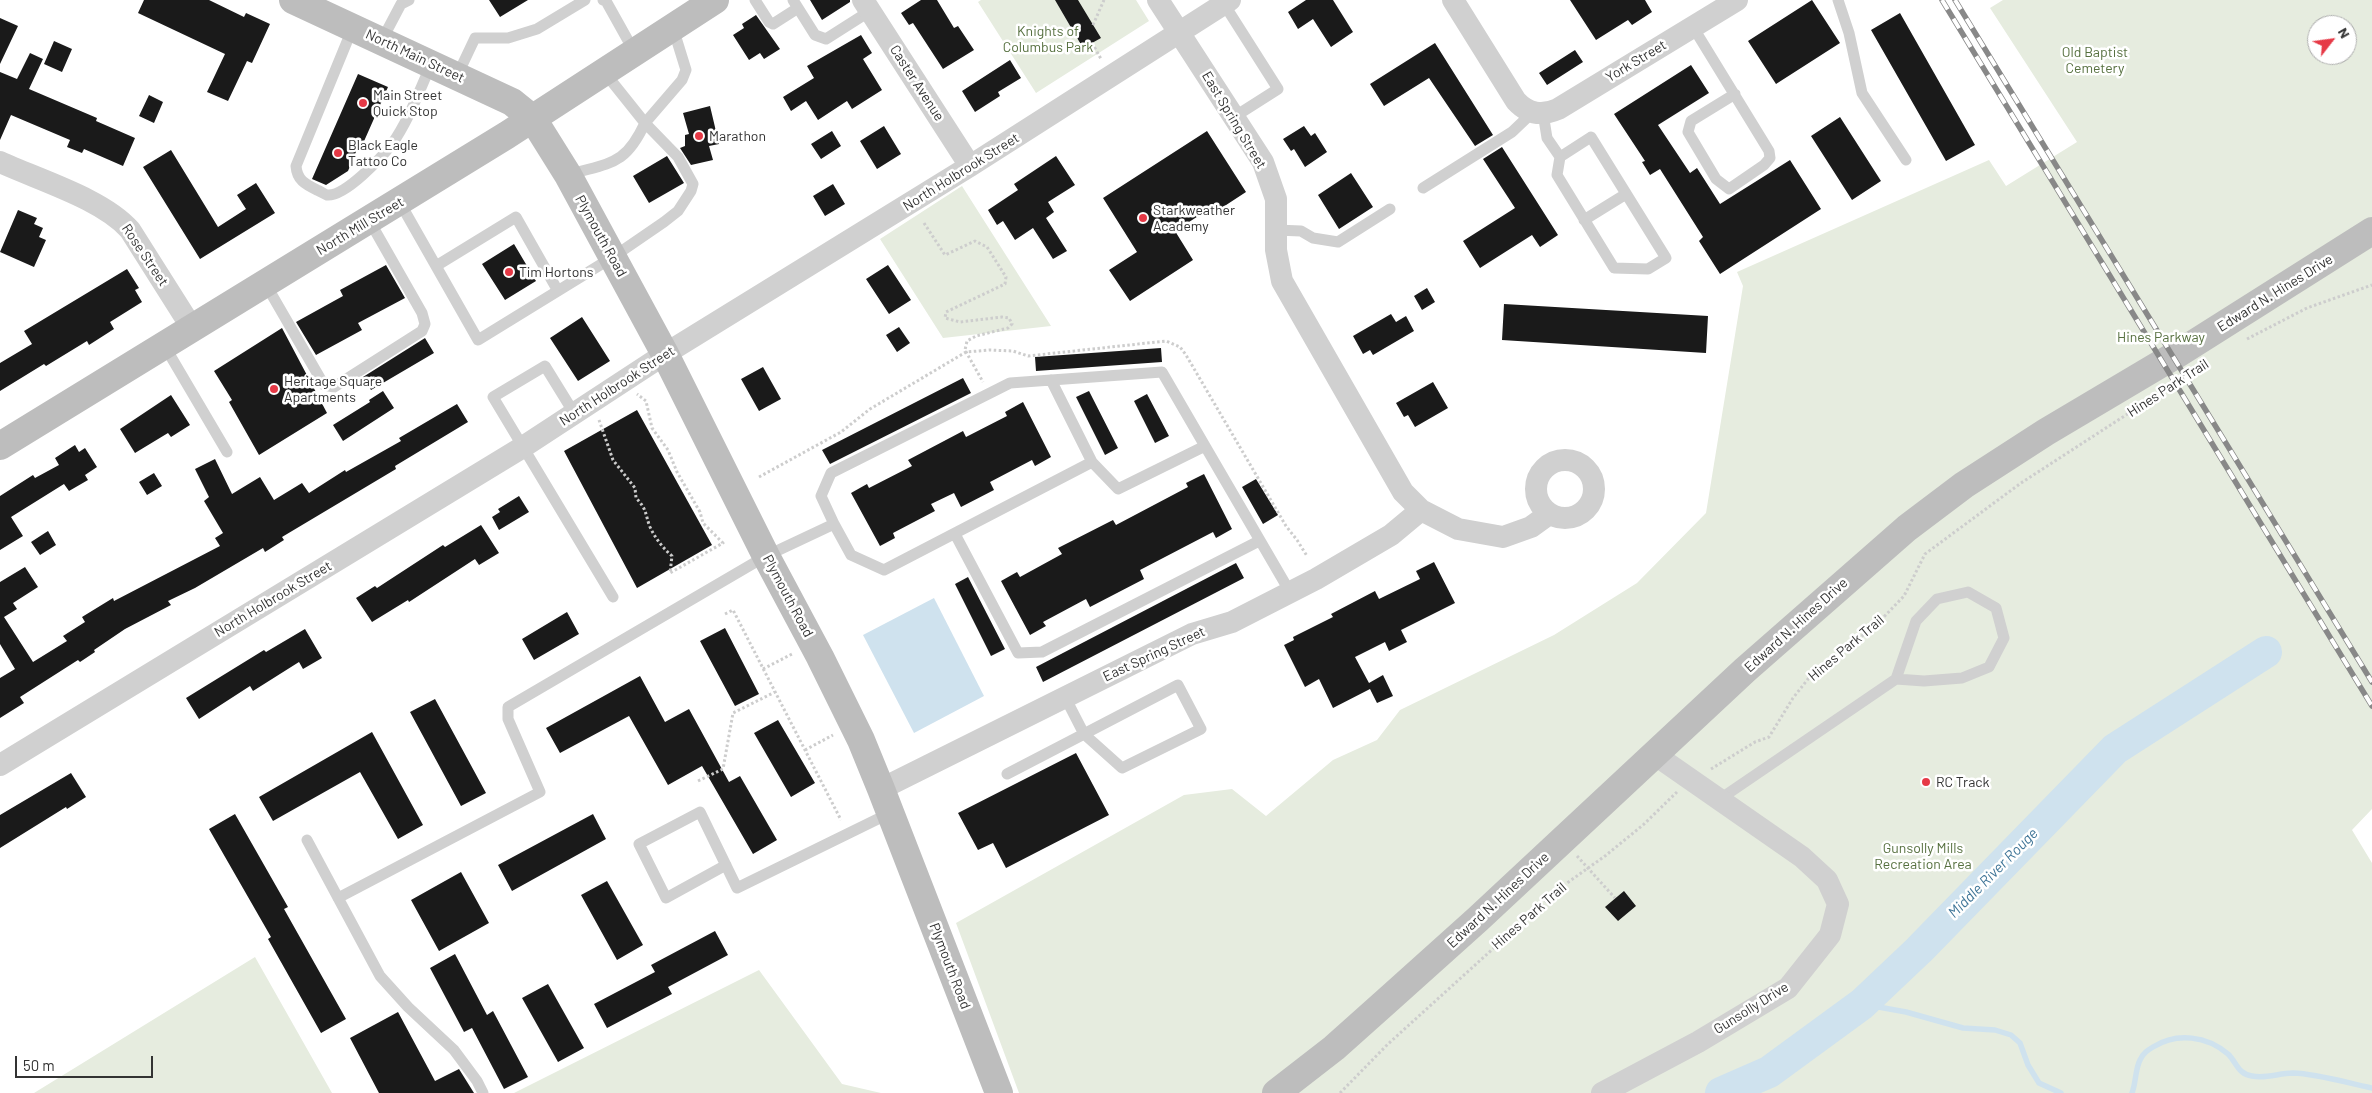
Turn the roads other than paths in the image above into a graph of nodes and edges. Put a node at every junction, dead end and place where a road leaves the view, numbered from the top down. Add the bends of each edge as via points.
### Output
1 (293, 0) edge
2 (409, 0) edge
3 (585, 0) edge
4 (603, 0) edge
5 (715, 0) edge
6 (756, 0) edge
7 (1158, 0) edge
8 (1453, 0) edge
9 (1737, 0) edge
10 (1838, 0) edge
11 (1227, 2) edge
12 (796, 4) edge
13 (867, 5) edge
14 (353, 27) junction
15 (1694, 27) junction
16 (673, 28) junction
17 (1180, 32) junction
18 (382, 40) junction
19 (635, 54) junction
20 (432, 63) junction
21 (605, 73) junction
22 (457, 76) junction
23 (1735, 94) junction
24 (1538, 112) junction
25 (1234, 118) junction
26 (533, 119) junction
27 (645, 123) junction
28 (1560, 157) junction
29 (1906, 160) dead end
30 (0, 162) edge
31 (970, 166) junction
32 (568, 175) junction
33 (1423, 188) dead end
34 (1626, 194) junction
35 (399, 201) junction
36 (1390, 209) dead end
37 (369, 220) junction
38 (1584, 220) junction
39 (1276, 230) junction
40 (2372, 231) edge
41 (613, 257) junction
42 (436, 266) junction
43 (265, 283) junction
44 (558, 291) junction
45 (192, 328) junction
46 (164, 346) junction
47 (665, 354) junction
48 (1051, 380) junction
49 (574, 414) junction
50 (0, 446) edge
51 (523, 446) junction
52 (1205, 446) junction
53 (227, 452) dead end
54 (1092, 462) junction
55 (1421, 510) junction
56 (1549, 514) dead end
57 (834, 524) junction
58 (954, 534) junction
59 (1259, 541) junction
60 (766, 556) junction
61 (1290, 592) junction
62 (613, 596) dead end
63 (1896, 679) junction
64 (1065, 697) junction
65 (1084, 734) junction
66 (1654, 754) junction
67 (0, 765) edge
68 (1008, 774) dead end
69 (1720, 799) junction
70 (886, 801) junction
71 (307, 840) dead end
72 (726, 866) junction
73 (338, 898) junction
74 (1281, 1092) edge
75 (483, 1093) edge
76 (999, 1093) edge
77 (1602, 1093) edge

1 - 14 street, North Main Street
2 - 18 lane via 401,4
3 - 22 lane via 537,29 508,38 475,38
4 - 19 lane
5 - 16 street, North Mill Street
6 - 12 lane via 769,22 774,24
7 - 17 street, East Spring Street
8 - 24 street via 1516,100
9 - 15 street, York Street
10 - 29 lane via 1862,93
11 - 17 street, North Holbrook Street
11 - 25 lane via 1278,89
12 - 13 lane via 815,35 826,39
13 - 31 street, Caster Avenue
14 - 18 street, North Main Street
14 - 20 lane via 296,166 302,182 326,194 334,194 351,185 392,144
15 - 23 lane
15 - 24 street, York Street via 1558,109
16 - 19 street, North Mill Street
16 - 27 lane via 686,70 682,80
17 - 25 street, East Spring Street
17 - 31 street, North Holbrook Street
18 - 20 street, North Main Street
19 - 21 street, North Mill Street
20 - 22 street, North Main Street
21 - 26 street, North Mill Street
21 - 27 lane
22 - 26 street, North Main Street via 512,102
23 - 23 lane via 1770,158 1729,189 1716,179 1688,132 1691,121
24 - 28 lane via 1547,138
24 - 33 lane
25 - 39 street, East Spring Street via 1262,162 1276,199
26 - 32 street, Plymouth Road
26 - 35 street, North Mill Street
27 - 32 lane via 636,144 626,154 615,161
27 - 41 lane via 678,157 693,184 678,211
28 - 34 lane via 1590,138
28 - 38 lane via 1557,175
30 - 45 street, Rose Street via 101,206 120,219
31 - 47 street, North Holbrook Street
32 - 41 street, Plymouth Road
34 - 38 lane
34 - 38 lane via 1666,258 1648,269 1614,268
35 - 37 street, North Mill Street
35 - 42 lane
36 - 39 lane via 1338,242 1313,238 1301,231
37 - 43 street, North Mill Street
37 - 43 lane via 422,312 425,324 422,331 334,387 324,385
39 - 55 street, East Spring Street via 1282,281 1403,492
40 - 66 street, Edward N. Hines Drive via 1964,485 1907,528 1830,594
41 - 44 lane
41 - 47 street, Plymouth Road
42 - 44 lane via 516,218
42 - 44 lane via 478,340
43 - 45 street, North Mill Street
45 - 46 street, North Mill Street
46 - 50 street, North Mill Street
46 - 53 lane
47 - 49 street, North Holbrook Street
47 - 60 street, Plymouth Road
48 - 52 lane via 1162,372
48 - 54 lane
48 - 57 lane via 1010,383 831,473 821,496
49 - 51 street, North Holbrook Street
49 - 51 lane via 545,366 493,397
51 - 62 lane
51 - 67 street, North Holbrook Street
52 - 54 lane via 1118,489
52 - 59 lane
54 - 58 lane
55 - 56 street, East Spring Street via 1458,528 1503,536 1531,527
55 - 61 street, East Spring Street via 1391,535
57 - 58 lane via 851,555 884,570
57 - 60 lane
58 - 59 lane via 1018,653 1042,652
59 - 61 lane
60 - 70 street, Plymouth Road via 820,657
60 - 73 lane via 508,707 508,719 540,792
61 - 64 street, East Spring Street via 1232,622 1192,634
63 - 63 lane via 1962,678 1990,667 2004,638 1996,608 1968,592 1937,599 1916,622
63 - 69 lane
64 - 65 lane
64 - 70 street, East Spring Street
65 - 65 lane via 1178,686 1201,729 1122,768
65 - 68 lane
66 - 69 street, Gunsolly Drive
66 - 74 street, Edward N. Hines Drive via 1390,998
69 - 77 street, Gunsolly Drive via 1802,857 1827,880 1838,904 1830,935 1788,988 1698,1042
70 - 72 lane via 737,888
70 - 76 street, Plymouth Road
71 - 73 lane
72 - 72 lane via 700,812 639,844 666,898
73 - 75 lane via 380,976 454,1050 478,1081

